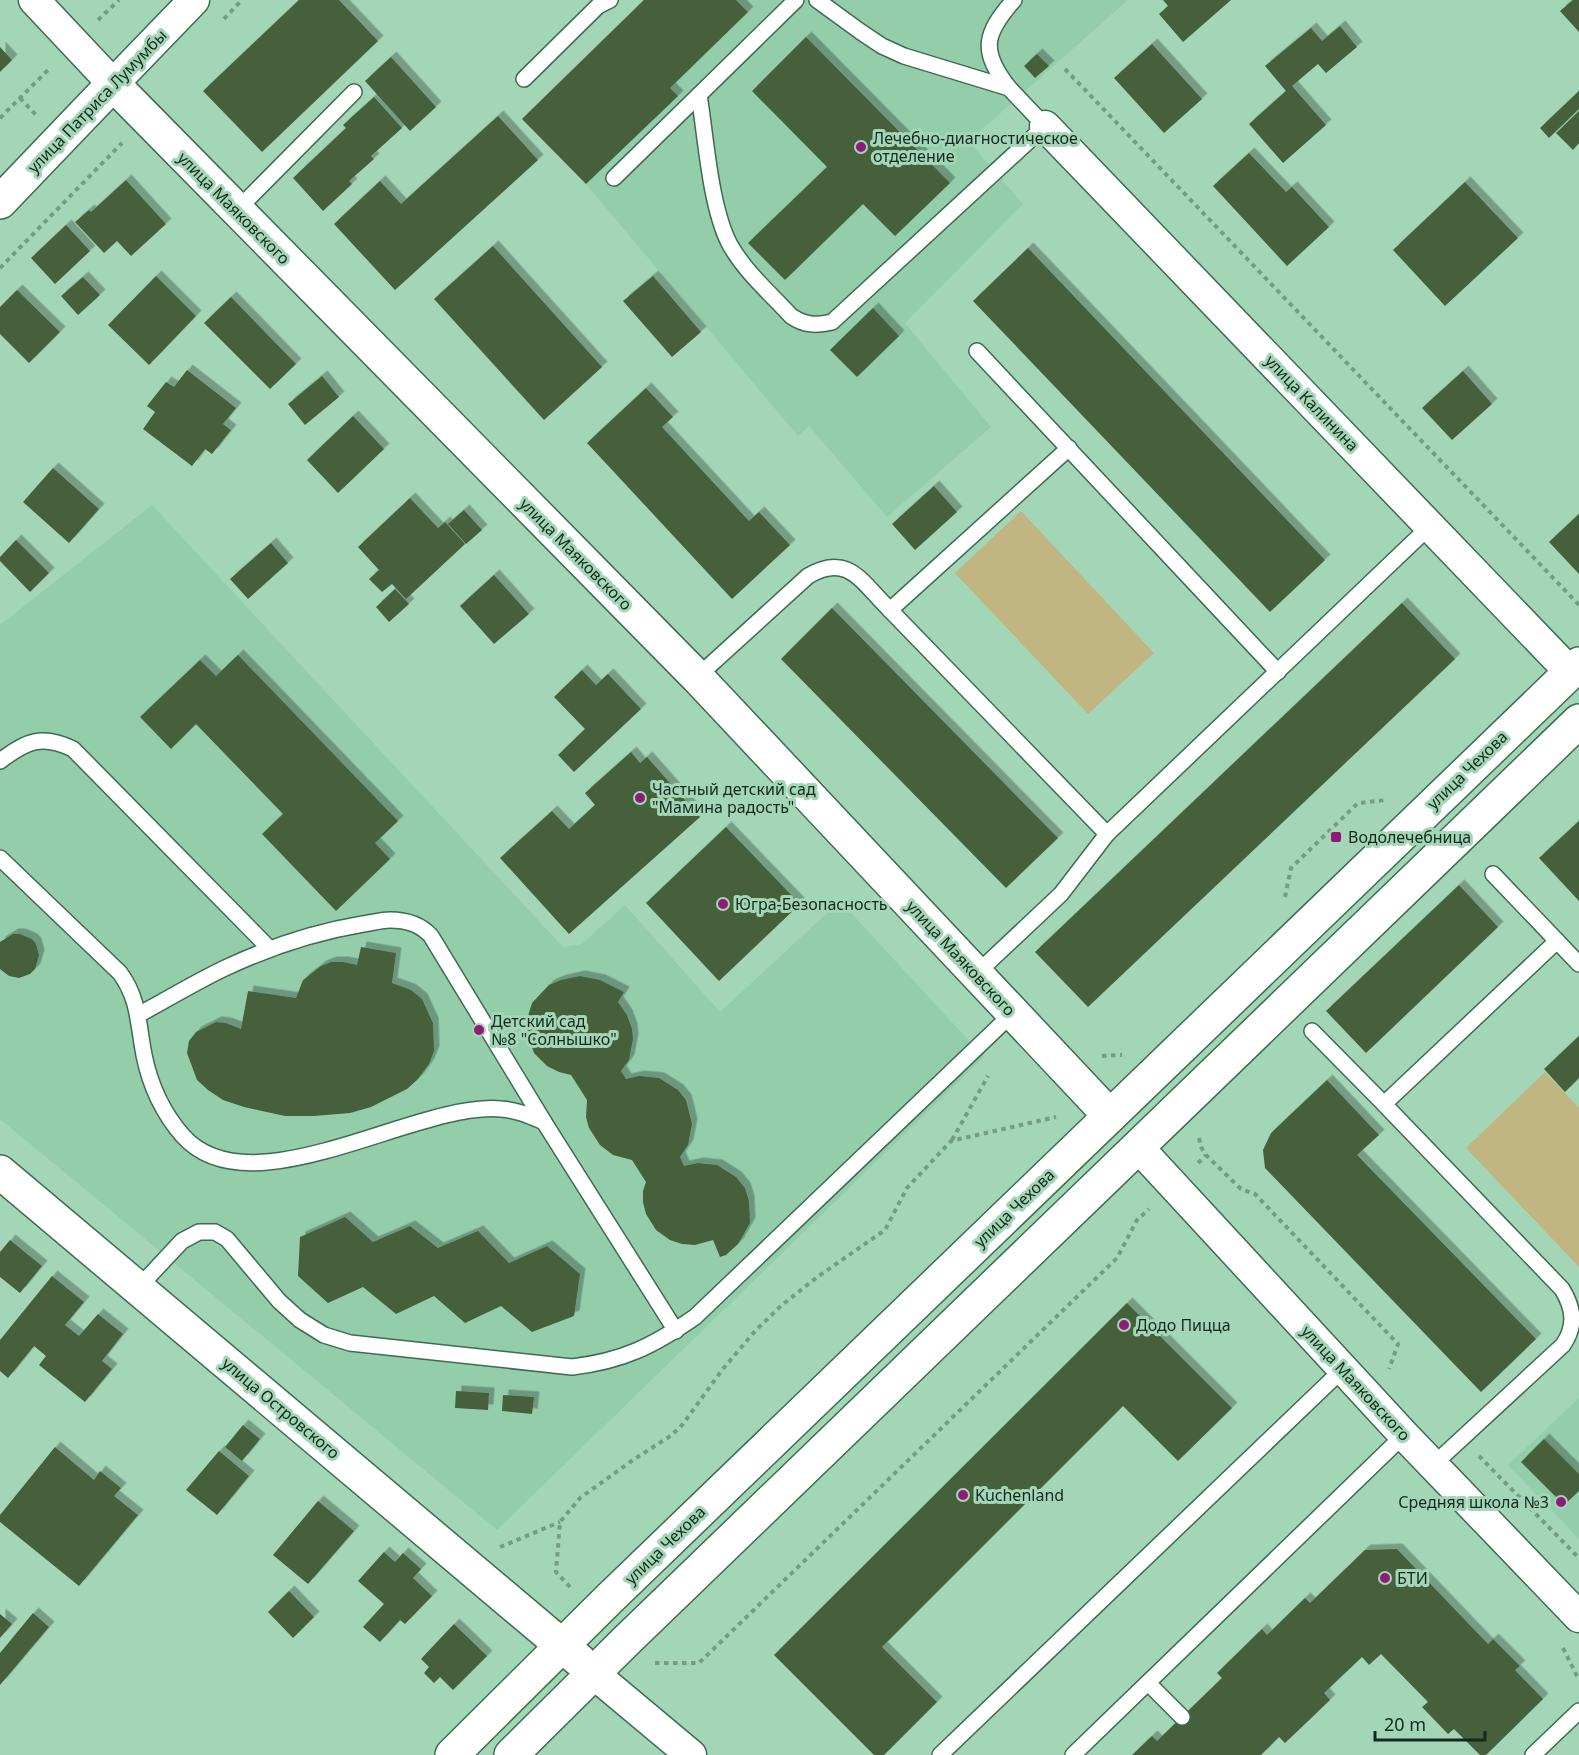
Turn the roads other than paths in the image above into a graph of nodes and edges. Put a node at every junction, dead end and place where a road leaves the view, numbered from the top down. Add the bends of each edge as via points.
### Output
1 (34, 0) edge
2 (194, 0) edge
3 (796, 0) edge
4 (817, 0) edge
5 (1014, 0) edge
6 (599, 2) edge
7 (524, 79) dead end
8 (113, 84) junction
9 (1009, 88) junction
10 (354, 92) dead end
11 (699, 95) junction
12 (1045, 126) junction
13 (614, 178) dead end
14 (0, 202) edge
15 (237, 210) junction
16 (977, 351) dead end
17 (1069, 448) junction
18 (1430, 526) junction
19 (890, 610) junction
20 (1278, 672) junction
21 (1576, 672) edge
22 (697, 677) junction
23 (1579, 721) edge
24 (0, 761) edge
25 (1107, 834) junction
26 (0, 858) edge
27 (1493, 874) dead end
28 (1557, 941) junction
29 (270, 949) junction
30 (1579, 964) edge
31 (976, 974) junction
32 (138, 1015) junction
33 (1004, 1021) junction
34 (1312, 1031) dead end
35 (1384, 1104) junction
36 (1110, 1116) junction
37 (544, 1122) junction
38 (1137, 1146) junction
39 (0, 1172) edge
40 (138, 1288) junction
41 (676, 1331) junction
42 (1343, 1369) junction
43 (1404, 1435) junction
44 (1433, 1465) junction
45 (1579, 1617) edge
46 (562, 1646) junction
47 (593, 1673) junction
48 (1148, 1683) junction
49 (1579, 1711) edge
50 (1182, 1717) dead end
51 (452, 1755) edge
52 (511, 1755) edge
53 (691, 1755) edge
54 (940, 1755) edge
55 (1073, 1755) edge
56 (1533, 1755) edge

1 - 8 street, улица Маяковского
2 - 8 street, улица Патриса Лумумбы
3 - 11 lane
4 - 9 lane via 875,41 904,56
5 - 9 lane via 997,19 990,35 989,54
6 - 7 lane
8 - 14 main road, улица Патриса Лумумбы
8 - 15 main road, улица Маяковского
9 - 12 lane
10 - 15 lane
11 - 12 lane via 715,199 729,243 742,263 791,316 811,324 832,322
11 - 13 lane
12 - 18 street, улица Калинина
15 - 22 main road, улица Маяковского
16 - 17 lane
17 - 19 lane
17 - 20 lane
18 - 20 lane
18 - 21 street, улица Калинина
19 - 22 lane via 852,572 838,566 823,568 808,576
19 - 25 lane
20 - 25 lane
21 - 36 main road, улица Чехова
22 - 31 main road, улица Маяковского
23 - 38 main road
24 - 29 lane via 15,750 42,740 73,749
25 - 31 lane via 1061,894
26 - 32 lane via 120,973 129,986
27 - 28 lane
28 - 30 lane
28 - 35 lane
29 - 32 lane
29 - 37 lane via 322,932 390,920 422,927
31 - 33 main road, улица Маяковского
32 - 37 lane via 149,1076 171,1123 207,1155 228,1161 283,1160 475,1109 500,1108
33 - 36 main road, улица Маяковского
33 - 41 lane
34 - 35 lane
35 - 44 lane via 1562,1289 1571,1309 1572,1328 1563,1345
36 - 46 main road, улица Чехова
37 - 41 lane
38 - 42 street, улица Маяковского
38 - 47 main road
39 - 40 main road, улица Островского
40 - 41 lane via 182,1241 199,1232 215,1232 227,1239 300,1320 324,1335 350,1343 572,1367 602,1364 629,1355
40 - 46 main road, улица Островского
42 - 43 street, улица Маяковского
42 - 54 lane
43 - 44 street, улица Маяковского
43 - 48 lane
44 - 45 street, улица Маяковского
46 - 47 main road, улица Островского
46 - 51 main road, улица Чехова
47 - 52 main road
47 - 53 street
48 - 50 lane
48 - 55 lane
49 - 56 lane

